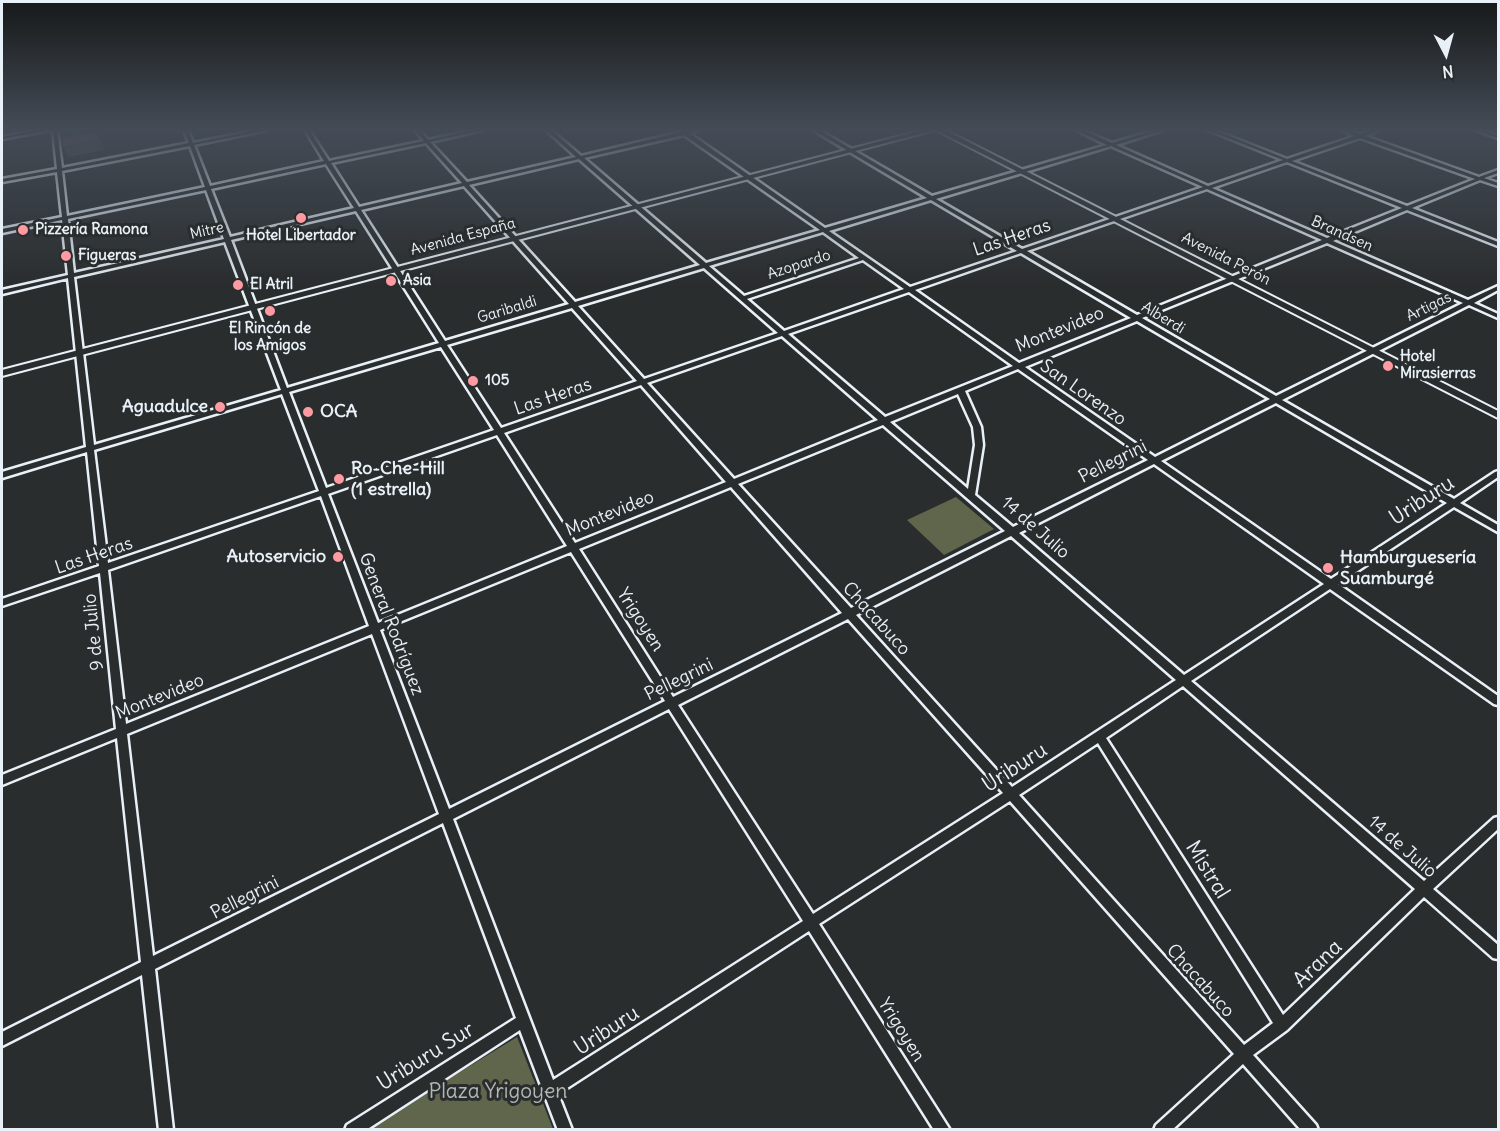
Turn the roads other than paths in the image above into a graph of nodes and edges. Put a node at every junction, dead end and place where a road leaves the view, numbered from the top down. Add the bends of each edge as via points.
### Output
1 (61, 183) edge
2 (206, 183) edge
3 (228, 183) edge
4 (340, 183) edge
5 (470, 183) edge
6 (609, 183) edge
7 (731, 183) edge
8 (756, 183) edge
9 (905, 183) edge
10 (982, 183) edge
11 (1044, 183) edge
12 (1197, 183) edge
13 (1220, 183) edge
14 (1343, 183) edge
15 (1470, 183) edge
16 (465, 184) junction
17 (208, 187) junction
18 (1207, 187) junction
19 (931, 198) junction
20 (637, 207) junction
21 (1405, 207) junction
22 (357, 210) junction
23 (65, 218) junction
24 (1114, 219) junction
25 (824, 230) junction
26 (2, 231) edge
27 (515, 239) junction
28 (228, 240) junction
29 (1325, 240) junction
30 (1498, 244) edge
31 (1022, 251) junction
32 (864, 258) junction
33 (705, 265) junction
34 (397, 270) junction
35 (71, 276) junction
36 (1231, 278) junction
37 (1498, 288) edge
38 (910, 290) junction
39 (2, 292) edge
40 (743, 298) junction
41 (1468, 303) junction
42 (573, 304) junction
43 (253, 307) junction
44 (1498, 316) edge
45 (1135, 317) junction
46 (784, 333) junction
47 (442, 344) junction
48 (1372, 350) junction
49 (80, 353) junction
50 (1018, 365) junction
51 (2, 373) edge
52 (642, 382) junction
53 (960, 389) junction
54 (285, 391) junction
55 (1275, 400) junction
56 (1498, 415) edge
57 (884, 420) junction
58 (498, 432) junction
59 (90, 449) junction
60 (1153, 460) junction
61 (1498, 474) edge
62 (2, 475) edge
63 (732, 482) junction
64 (323, 492) junction
65 (971, 496) junction
66 (1454, 503) junction
67 (1498, 529) edge
68 (1013, 531) junction
69 (572, 547) junction
70 (104, 568) junction
71 (1330, 584) junction
72 (2, 603) edge
73 (850, 614) junction
74 (375, 628) junction
75 (1184, 681) junction
76 (1498, 701) edge
77 (671, 702) junction
78 (122, 731) junction
79 (1099, 736) junction
80 (2, 780) edge
81 (1011, 794) junction
82 (446, 816) junction
83 (1498, 822) edge
84 (1425, 888) junction
85 (811, 921) junction
86 (1498, 952) edge
87 (148, 966) junction
88 (523, 1021) junction
89 (1282, 1025) junction
90 (2, 1039) edge
91 (1244, 1054) junction
92 (551, 1090) junction
93 (166, 1130) edge
94 (352, 1130) edge
95 (565, 1130) edge
96 (943, 1130) edge
97 (1161, 1130) edge
98 (1311, 1130) edge

1 - 23 street, 9 de Julio
2 - 17 street, General Rodríguez
3 - 17 street
4 - 22 street, Yrigoyen
5 - 16 street, Mitre
6 - 20 street, 14 de Julio
7 - 20 main road, Avenida España
8 - 25 street, San Lorenzo
9 - 19 street, Alberdi
10 - 19 street, Garibaldi
11 - 24 main road, Avenida Perón
12 - 18 street, Brandsen
13 - 18 street, Las Heras
14 - 21 street
15 - 21 street, Montevideo
16 - 22 street, Mitre
16 - 27 street, Chacabuco
17 - 23 street
17 - 28 street, General Rodríguez
18 - 24 street, Las Heras
18 - 29 street, Brandsen
19 - 25 street, Garibaldi
19 - 31 street, Alberdi
20 - 27 main road, Avenida España
20 - 33 street, 14 de Julio
21 - 29 street, Montevideo
21 - 30 street
22 - 28 street, Mitre
22 - 34 street, Yrigoyen
23 - 26 street
23 - 35 street, 9 de Julio
24 - 31 street, Las Heras
24 - 36 main road, Avenida Perón
25 - 32 street, San Lorenzo
25 - 33 street, Garibaldi
27 - 34 main road, Avenida España
27 - 42 street, Chacabuco
28 - 35 street, Mitre
28 - 43 street, General Rodríguez
29 - 36 street, Montevideo
29 - 41 street, Brandsen
31 - 38 street, Las Heras
31 - 45 street, Alberdi
32 - 38 street, San Lorenzo
32 - 40 street, Azopardo
33 - 40 street, 14 de Julio
33 - 42 street, Garibaldi
34 - 43 main road, Avenida España
34 - 47 street, Yrigoyen
35 - 39 street, Mitre
35 - 49 street, 9 de Julio
36 - 45 street, Montevideo
36 - 48 main road, Avenida Perón
37 - 41 street, Artigas
38 - 46 street, Las Heras
38 - 50 street, San Lorenzo
40 - 46 street, 14 de Julio
41 - 44 street, Brandsen
41 - 48 street, Artigas
42 - 47 street, Garibaldi
42 - 52 street, Chacabuco
43 - 49 main road, Avenida España
43 - 54 street, General Rodríguez
45 - 50 street, Montevideo
45 - 55 street, Alberdi
46 - 52 street, Las Heras
46 - 57 street, 14 de Julio
47 - 54 street, Garibaldi
47 - 58 street, Yrigoyen
48 - 55 street, Pellegrini
48 - 56 main road, Avenida Perón
49 - 51 main road, Avenida España
49 - 59 street, 9 de Julio
50 - 53 street, Montevideo
50 - 60 street, San Lorenzo
52 - 58 street, Las Heras
52 - 63 street, Chacabuco
53 - 57 street, Montevideo
53 - 65 street via 977,427 980,445
54 - 59 street, Garibaldi
54 - 64 street, General Rodríguez
55 - 60 street, Pellegrini
55 - 66 street, Alberdi
57 - 63 street, Montevideo
57 - 65 street, 14 de Julio
58 - 64 street, Las Heras
58 - 69 street, Yrigoyen
59 - 62 street, Garibaldi
59 - 70 street, 9 de Julio
60 - 68 street, Pellegrini
60 - 71 street, San Lorenzo
61 - 66 street, Uriburu
63 - 69 street, Montevideo
63 - 73 street, Chacabuco
64 - 70 street, Las Heras
64 - 74 street, General Rodríguez
65 - 68 street, 14 de Julio
66 - 67 street, Alberdi
66 - 71 street, Uriburu
68 - 73 street, Pellegrini
68 - 75 street, 14 de Julio
69 - 74 street, Montevideo
69 - 77 street, Yrigoyen
70 - 72 street, Las Heras
70 - 78 street, 9 de Julio
71 - 75 street, Uriburu
71 - 76 street, San Lorenzo
73 - 77 street, Pellegrini
73 - 81 street, Chacabuco
74 - 78 street, Montevideo
74 - 82 street, General Rodríguez
75 - 79 street, Uriburu
75 - 84 street, 14 de Julio
77 - 82 street, Pellegrini
77 - 85 street, Yrigoyen
78 - 80 street, Montevideo
78 - 87 street, 9 de Julio
79 - 81 street, Uriburu
79 - 89 street, Mistral
81 - 85 street, Uriburu
81 - 91 street, Chacabuco
82 - 87 street, Pellegrini
82 - 88 street, General Rodríguez
83 - 84 street, Arana
84 - 86 street, 14 de Julio
84 - 89 street, Arana
85 - 92 street, Uriburu
85 - 96 street, Yrigoyen
87 - 90 street, Pellegrini
87 - 93 street, 9 de Julio
88 - 92 street, General Rodríguez
88 - 94 street, Uriburu Sur
89 - 91 street, Arana
91 - 97 street, Arana
91 - 98 street, Chacabuco
92 - 95 street, General Rodríguez

